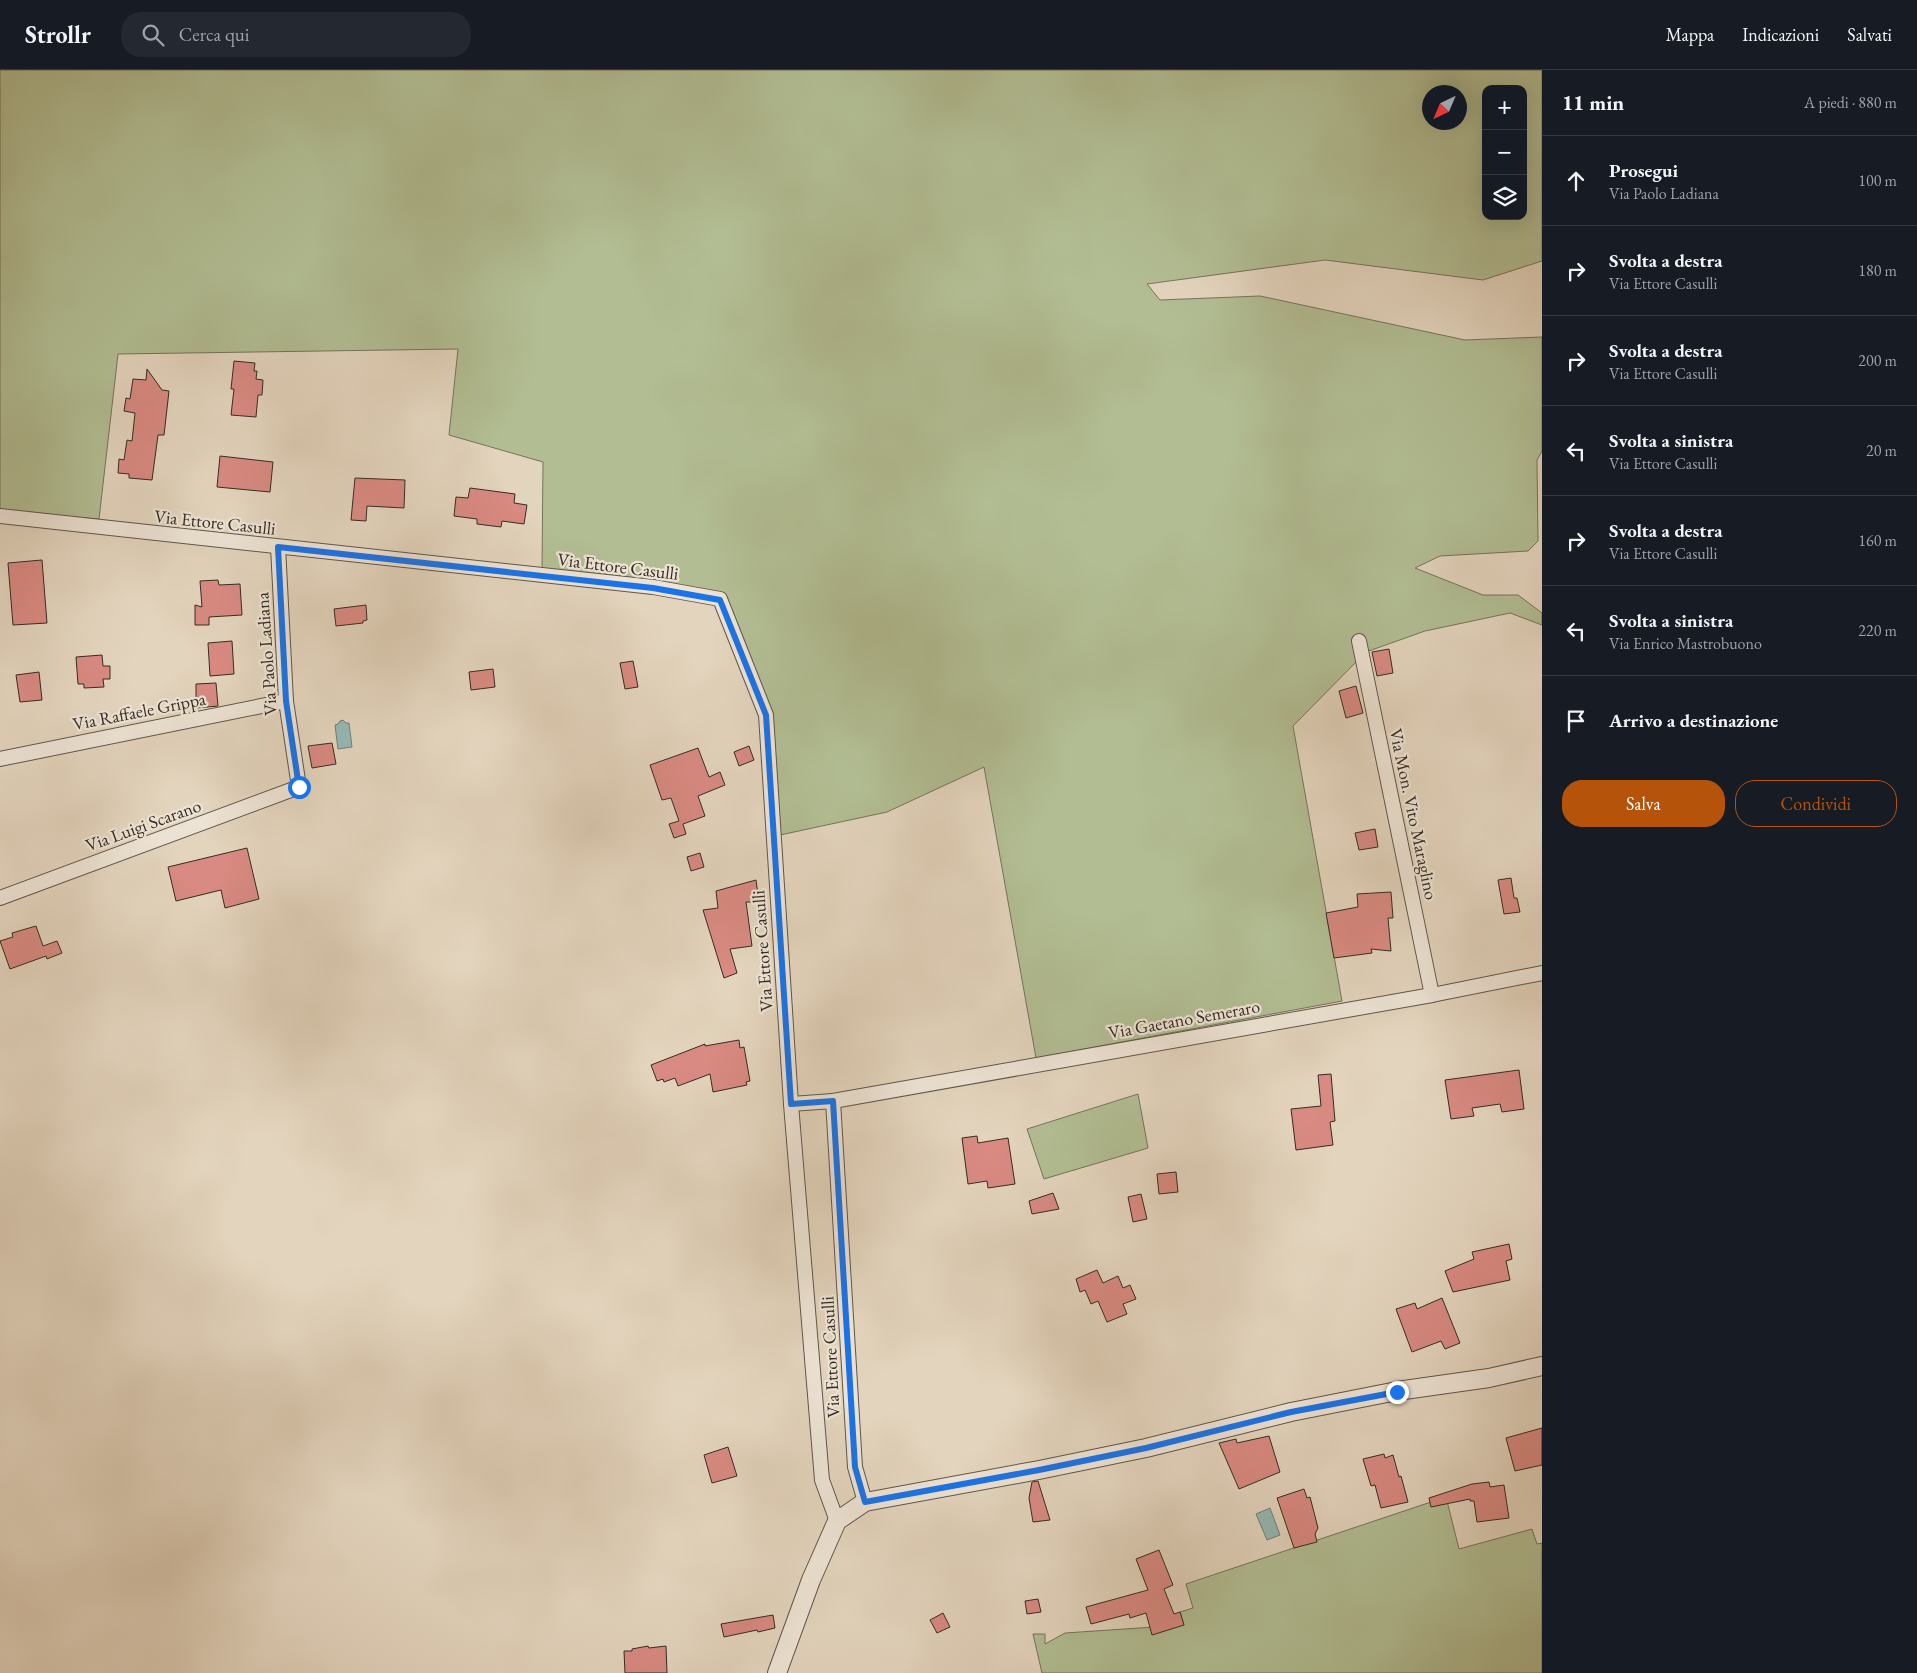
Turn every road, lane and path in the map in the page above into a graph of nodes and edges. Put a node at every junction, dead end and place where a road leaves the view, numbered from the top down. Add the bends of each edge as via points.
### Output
1 (0, 516) edge
2 (278, 547) junction
3 (1359, 641) dead end
4 (286, 701) junction
5 (0, 759) edge
6 (299, 787) joint
7 (0, 898) edge
8 (1542, 973) edge
9 (1432, 995) junction
10 (833, 1101) junction
11 (791, 1104) junction
12 (1542, 1366) edge
13 (865, 1502) junction
14 (837, 1521) junction
15 (777, 1673) edge

1 - 2 street, Via Ettore Casulli
2 - 4 street, Via Paolo Ladiana
2 - 11 street, Via Ettore Casulli via 653,588 720,600 766,715
3 - 9 street, Via Mon. Vito Maraglino
4 - 5 street, Via Raffaele Grippa
4 - 6 street, Via Paolo Ladiana
6 - 7 street, Via Luigi Scarano
8 - 9 street, Via Gaetano Semeraro
9 - 10 street, Via Gaetano Semeraro
10 - 11 street
10 - 13 street, Via Ettore Casulli via 855,1467
11 - 14 street, Via Ettore Casulli via 822,1480
12 - 13 street via 1291,1412 1146,1448
13 - 14 street
14 - 15 street via 811,1580

